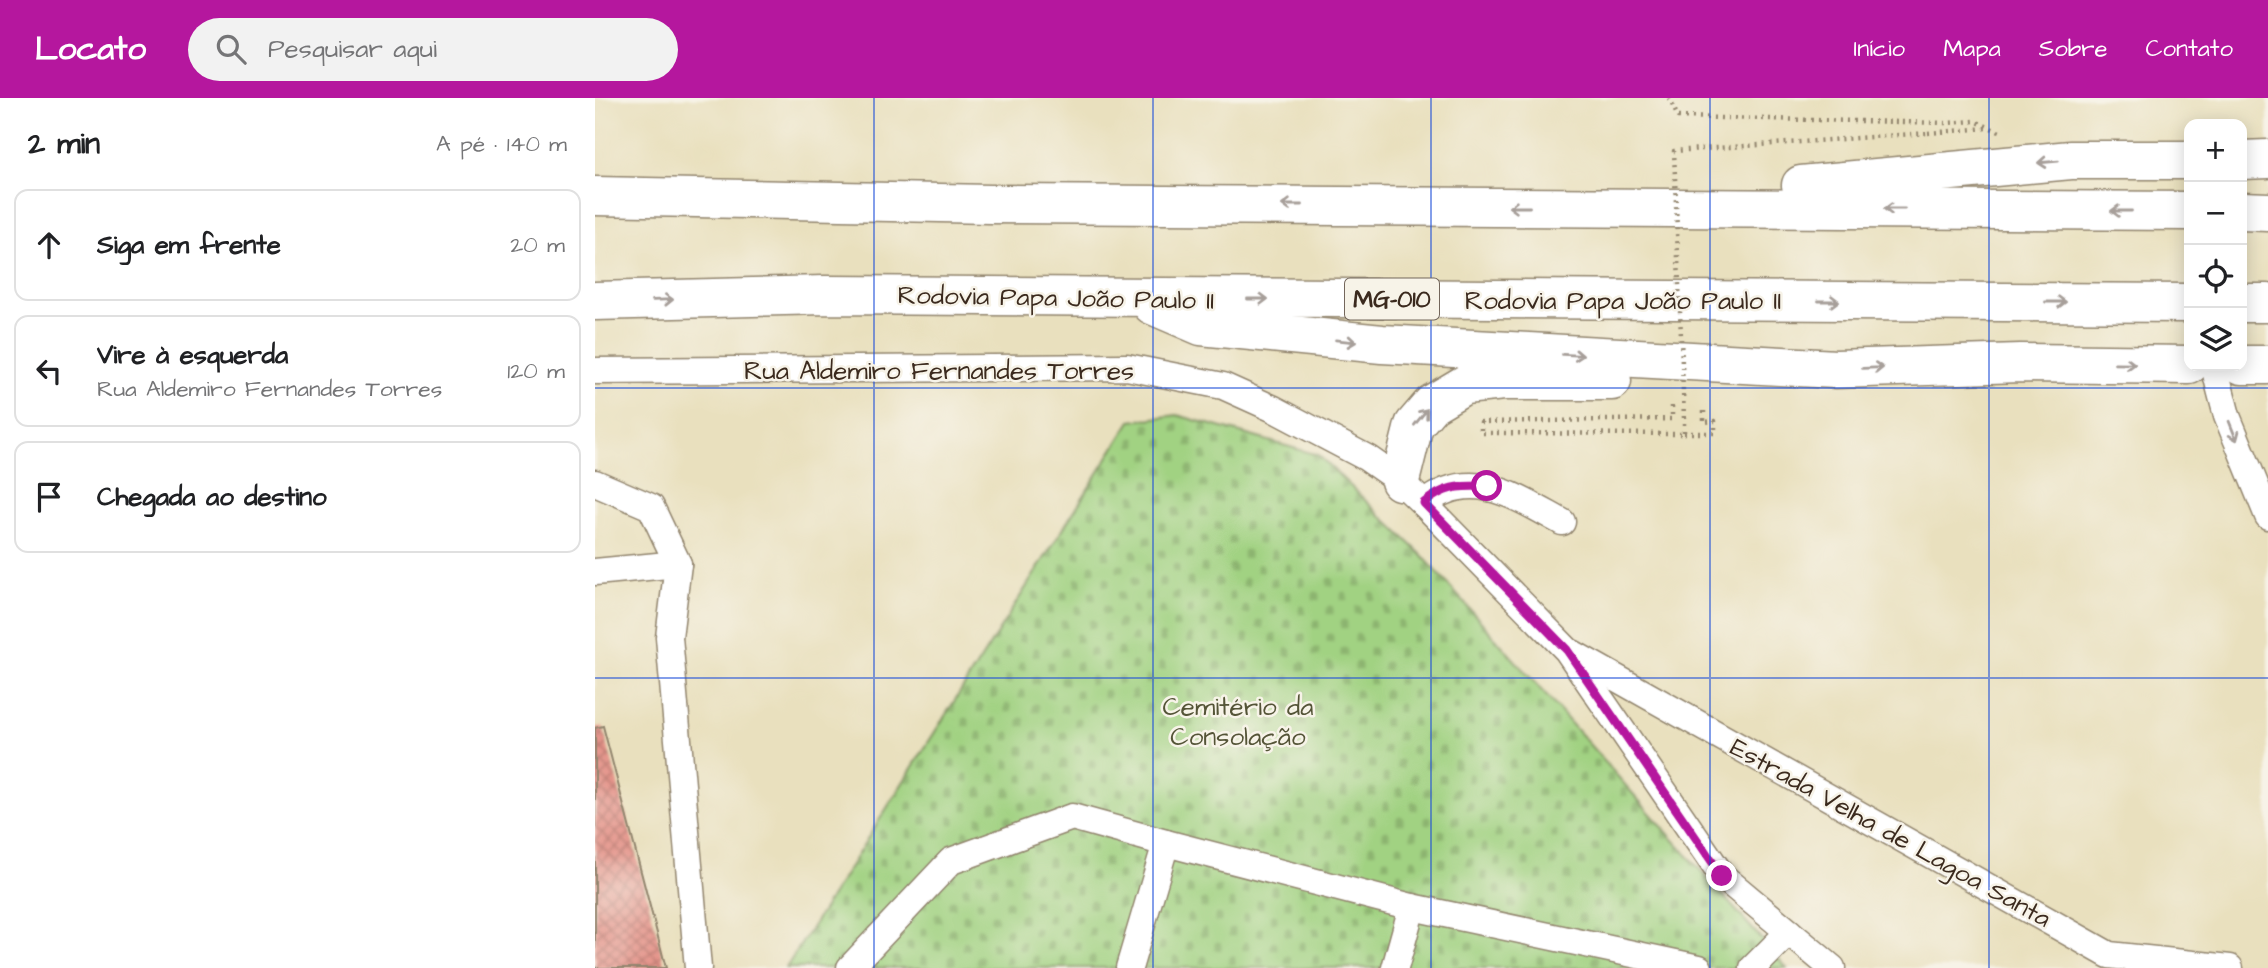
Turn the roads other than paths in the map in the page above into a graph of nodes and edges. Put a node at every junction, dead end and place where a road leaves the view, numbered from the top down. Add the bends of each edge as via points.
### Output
1 (2247, 159) edge
2 (2268, 159) edge
3 (2184, 160) edge
4 (595, 196) edge
5 (1575, 207) junction
6 (2184, 211) edge
7 (2247, 211) edge
8 (2268, 212) edge
9 (1137, 298) junction
10 (595, 302) edge
11 (2184, 303) edge
12 (2247, 303) edge
13 (2268, 303) edge
14 (2184, 365) edge
15 (2247, 365) edge
16 (2268, 365) edge
17 (1836, 369) junction
18 (595, 371) edge
19 (2215, 371) edge
20 (595, 483) edge
21 (1412, 492) junction
22 (2268, 516) edge
23 (1562, 522) dead end
24 (678, 564) junction
25 (595, 572) edge
26 (1567, 650) junction
27 (1166, 843) junction
28 (1412, 907) junction
29 (1789, 932) junction
30 (698, 968) edge
31 (850, 968) edge
32 (1129, 968) edge
33 (1395, 968) edge
34 (1699, 968) edge
35 (1752, 968) edge
36 (1832, 968) edge
37 (2230, 968) edge

1 - 2 highway
3 -> 5 highway via 2071,160 1844,183 1699,191
5 -> 4 highway via 990,204
6 -> 5 highway
7 - 8 highway
10 -> 9 highway, Rodovia Papa João Paulo II / MG-010 via 825,295
9 -> 11 highway, Rodovia Papa João Paulo II / MG-010
9 -> 17 highway via 1201,326 1227,329 1382,344
12 - 13 highway
17 -> 14 highway via 2020,363
15 - 16 highway
21 -> 17 highway via 1414,425 1431,404 1464,385 1703,380
18 - 21 street, Rua Aldemiro Fernandes Torres via 1127,367 1223,386 1367,458
19 -> 22 street via 2227,416
20 - 24 street via 651,507
21 - 23 street via 1487,486
21 - 26 street, Rua Aldemiro Fernandes Torres
24 - 25 street
24 - 30 street via 669,637
26 - 29 street, Rua Aldemiro Fernandes Torres via 1722,876
26 - 37 street, Estrada Velha de Lagoa Santa via 2109,954
27 - 28 street
27 - 31 street via 1072,817 951,861
27 - 32 street
28 - 33 street
28 - 34 street
29 - 35 street
29 - 36 street, Rua Aldemiro Fernandes Torres

